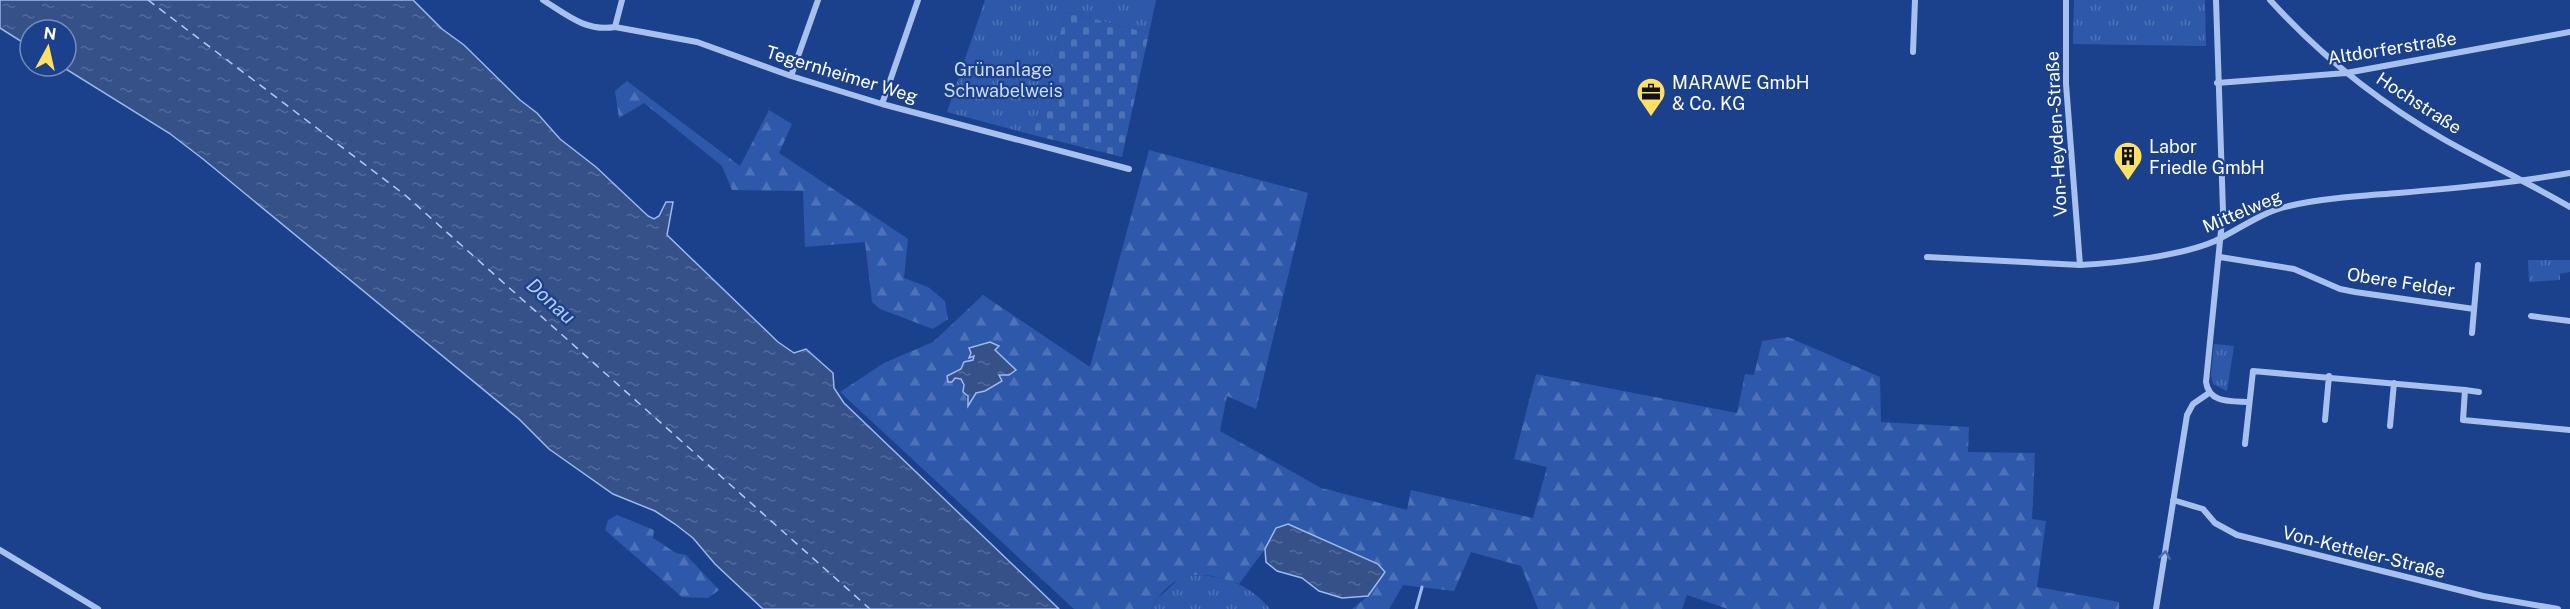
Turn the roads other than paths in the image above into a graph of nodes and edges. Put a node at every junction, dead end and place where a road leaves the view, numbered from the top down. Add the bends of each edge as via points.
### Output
1 (543, 0) edge
2 (622, 0) edge
3 (818, 0) edge
4 (918, 0) edge
5 (1915, 0) edge
6 (2066, 0) edge
7 (2216, 0) edge
8 (2270, 0) edge
9 (615, 27) junction
10 (2570, 32) edge
11 (1913, 52) dead end
12 (2346, 73) junction
13 (791, 76) junction
14 (2217, 83) junction
15 (882, 104) junction
16 (1130, 169) dead end
17 (2570, 173) edge
18 (2526, 181) junction
19 (2570, 207) edge
20 (2222, 237) junction
21 (1927, 256) dead end
22 (2220, 256) junction
23 (2080, 265) junction
24 (2478, 265) dead end
25 (2474, 309) junction
26 (2530, 316) dead end
27 (2570, 321) edge
28 (2472, 333) dead end
29 (2329, 376) junction
30 (2394, 383) junction
31 (2465, 390) junction
32 (2479, 392) dead end
33 (2209, 393) junction
34 (2249, 402) junction
35 (2325, 420) dead end
36 (2390, 426) dead end
37 (2570, 430) edge
38 (2245, 444) dead end
39 (2174, 500) junction
40 (0, 550) edge
41 (98, 609) edge
42 (2156, 609) edge
43 (2558, 609) edge

1 - 9 street, Tegernheimer Weg via 589,27
2 - 9 street
3 - 13 street
4 - 15 street
5 - 11 street
6 - 23 street, Von-Heyden-Straße via 2066,84
7 - 14 street
8 - 12 street, Hochstraße
9 - 13 street, Tegernheimer Weg via 697,42
10 - 12 street, Altdorferstraße
12 - 14 street, Altdorferstraße
12 - 18 street, Hochstraße via 2420,126
13 - 15 street, Tegernheimer Weg
14 - 20 street
15 - 16 street, Tegernheimer Weg
17 - 18 street, Mittelweg
18 - 19 street, Hochstraße
18 - 20 street, Mittelweg via 2295,205 2273,210
20 - 22 street
20 - 23 street, Mittelweg via 2153,257
21 - 23 street, Mittelweg
22 - 25 street, Obere Felder via 2294,269 2340,289
22 - 33 street via 2206,382
24 - 25 street, Obere Felder
25 - 28 street, Obere Felder
26 - 27 street
29 - 30 street
29 - 34 street via 2253,371
29 - 35 street
30 - 31 street
30 - 36 street
31 - 32 street
31 - 37 street via 2463,420
33 - 34 street via 2221,400
33 - 39 street via 2189,408
34 - 38 street
42 -> 39 street
39 - 43 street, Von-Ketteler-Straße via 2203,509 2215,523 2237,535 2483,596
40 - 41 street

